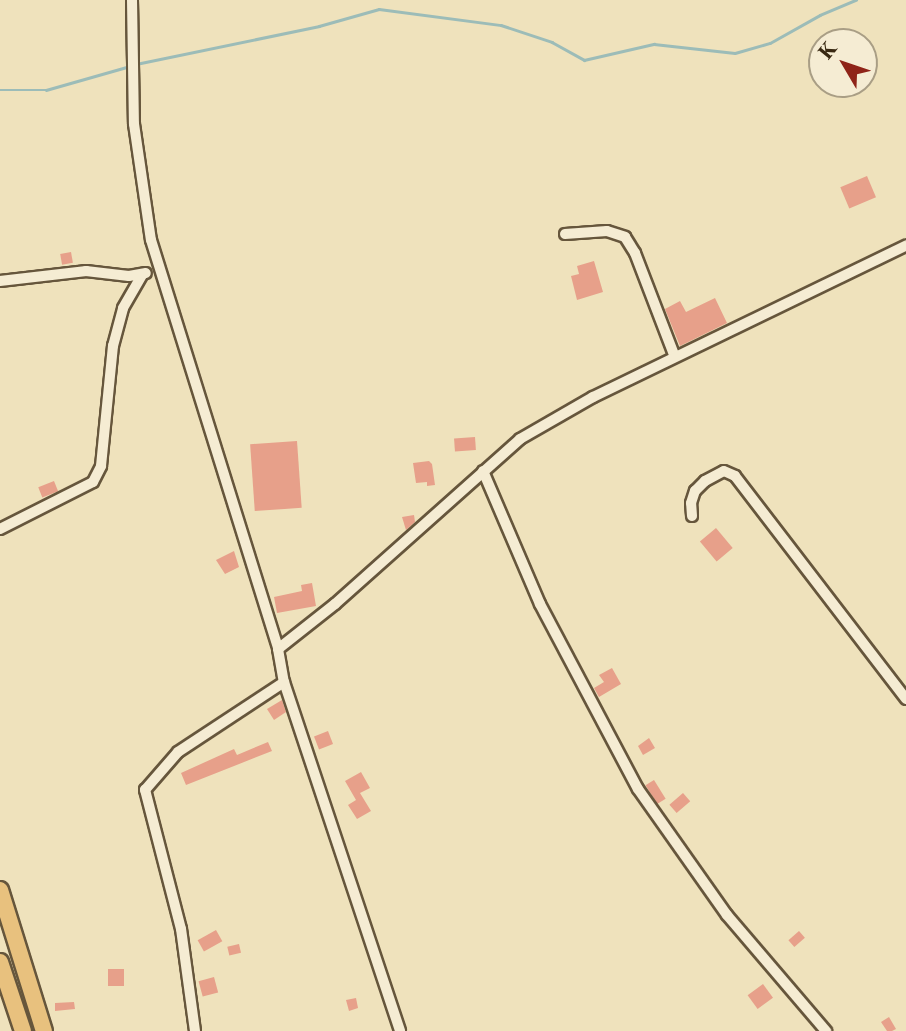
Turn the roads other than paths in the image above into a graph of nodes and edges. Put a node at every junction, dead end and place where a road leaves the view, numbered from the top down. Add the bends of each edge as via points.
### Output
1 (132, 0) edge
2 (565, 234) dead end
3 (906, 246) edge
4 (158, 268) junction
5 (142, 274) junction
6 (0, 282) edge
7 (675, 357) junction
8 (482, 471) junction
9 (692, 516) dead end
10 (0, 529) edge
11 (278, 649) junction
12 (284, 682) junction
13 (906, 699) edge
14 (0, 890) edge
15 (0, 962) edge
16 (23, 1031) edge
17 (44, 1031) edge
18 (195, 1031) edge
19 (400, 1031) edge
20 (826, 1031) edge

1 - 4 street via 138,170
2 - 7 street via 607,231 625,237
3 - 7 street
4 - 5 street
4 - 11 street
5 - 6 street via 86,271
5 - 10 street via 123,308 113,346 101,466 93,482
7 - 8 street via 520,439
8 - 11 street via 335,604
8 - 20 street via 540,604 638,789 727,915
9 - 13 street via 695,491 705,481 724,471 736,476
11 - 12 street
12 - 18 street via 178,751 145,790 181,929
12 - 19 street
14 - 17 highway
15 - 16 highway

